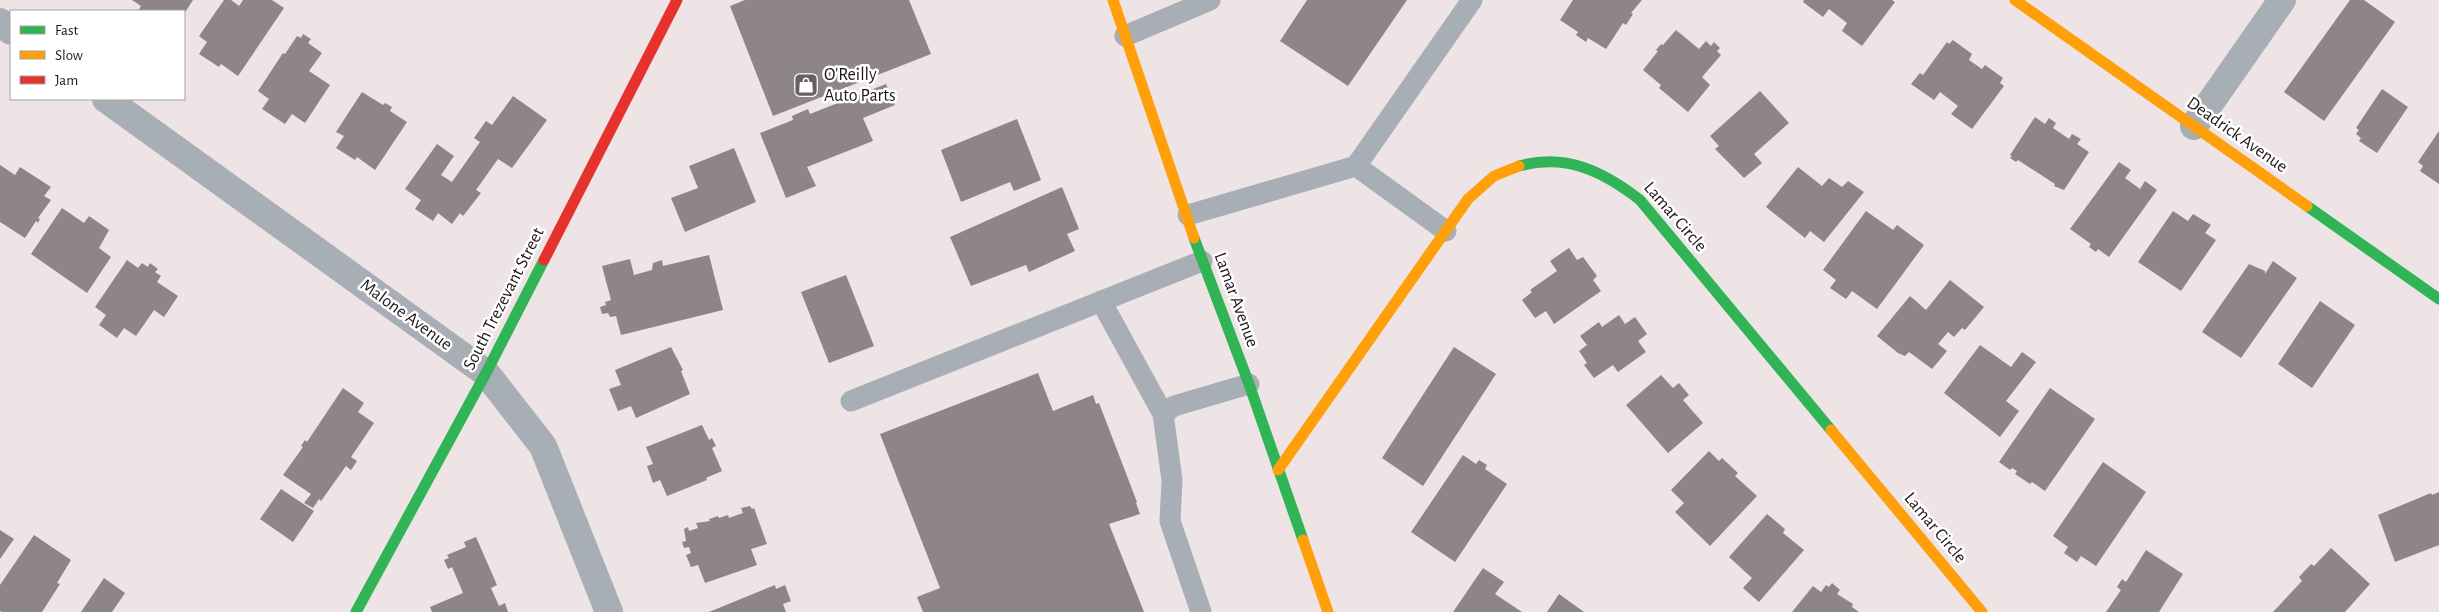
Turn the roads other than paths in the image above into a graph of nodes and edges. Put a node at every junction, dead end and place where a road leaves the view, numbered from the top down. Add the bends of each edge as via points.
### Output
1 (677, 0) edge
2 (1113, 0) edge
3 (1210, 0) edge
4 (1472, 0) edge
5 (2015, 0) edge
6 (2282, 0) edge
7 (1125, 36) junction
8 (107, 100) edge
9 (2194, 126) junction
10 (1356, 166) junction
11 (1188, 215) junction
12 (1446, 231) junction
13 (1202, 261) junction
14 (2439, 299) edge
15 (1102, 302) junction
16 (486, 372) junction
17 (1249, 384) junction
18 (851, 400) dead end
19 (1163, 414) junction
20 (1278, 470) junction
21 (356, 612) edge
22 (609, 612) edge
23 (1201, 612) edge
24 (1328, 612) edge
25 (1982, 612) edge

1 - 16 street, South Trezevant Street
2 - 7 street, Lamar Avenue
3 - 7 lane
4 - 10 lane
5 - 9 street, Deadrick Avenue
6 - 9 street
7 - 11 street, Lamar Avenue
8 - 16 street, Malone Avenue
9 - 14 street, Deadrick Avenue
10 - 11 lane
10 - 12 lane
11 - 13 street, Lamar Avenue
12 - 20 street, Lamar Circle
12 - 25 street, Lamar Circle via 1468,199 1494,176 1525,163 1560,163 1615,180 1640,200
13 - 15 lane
13 - 17 street, Lamar Avenue
15 - 18 lane
15 - 19 lane
16 - 21 street, South Trezevant Street
16 - 22 street, Malone Avenue via 543,446
17 - 19 lane via 1174,406
17 - 20 street, Lamar Avenue
19 - 23 lane via 1172,480 1170,521
20 - 24 street, Lamar Avenue

